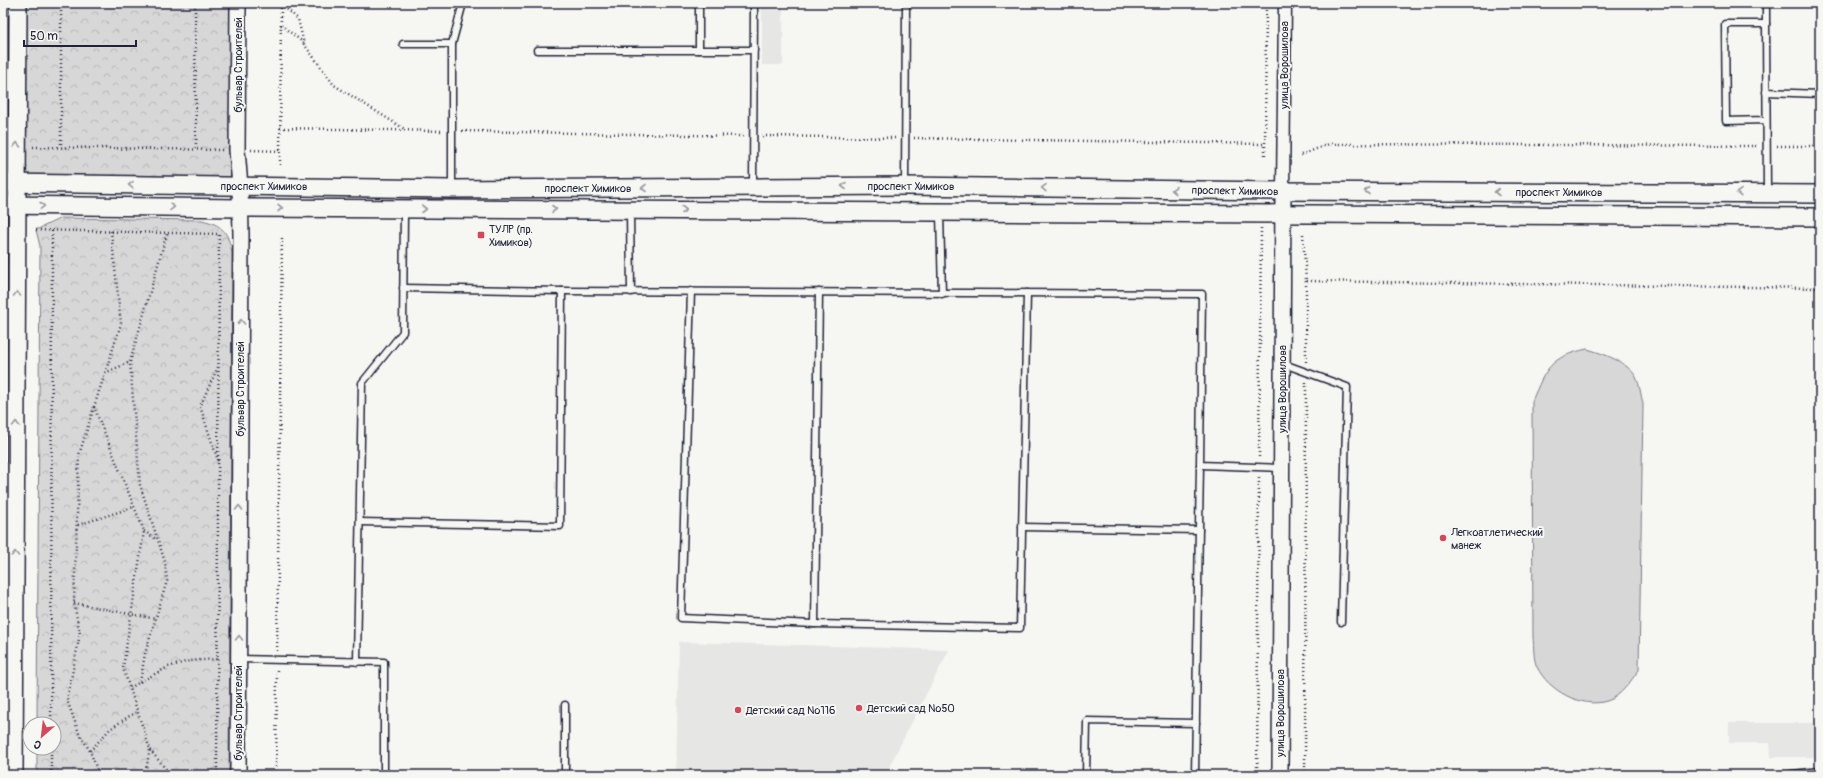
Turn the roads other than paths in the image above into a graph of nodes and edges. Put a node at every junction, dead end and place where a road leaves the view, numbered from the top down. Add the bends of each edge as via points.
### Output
1 (18, 3) edge
2 (238, 3) edge
3 (463, 3) edge
4 (699, 3) edge
5 (754, 3) edge
6 (906, 3) edge
7 (1285, 3) edge
8 (1766, 3) edge
9 (1766, 24) junction
10 (403, 44) dead end
11 (452, 44) junction
12 (537, 50) dead end
13 (699, 50) junction
14 (754, 50) junction
15 (1766, 92) junction
16 (1820, 94) edge
17 (1766, 120) junction
18 (10, 183) edge
19 (240, 186) junction
20 (905, 186) junction
21 (753, 187) junction
22 (452, 189) junction
23 (1283, 191) junction
24 (1767, 194) junction
25 (1820, 194) edge
26 (10, 205) edge
27 (241, 208) junction
28 (404, 208) junction
29 (630, 210) junction
30 (940, 212) junction
31 (1283, 214) junction
32 (1820, 217) edge
33 (403, 288) junction
34 (562, 291) junction
35 (691, 291) junction
36 (632, 292) junction
37 (819, 292) junction
38 (1027, 293) junction
39 (942, 294) junction
40 (1282, 364) junction
41 (1200, 465) junction
42 (1281, 468) junction
43 (360, 522) junction
44 (1022, 527) junction
45 (1199, 530) junction
46 (1340, 622) dead end
47 (815, 624) junction
48 (239, 659) junction
49 (357, 662) junction
50 (565, 706) dead end
51 (1196, 723) junction
52 (1820, 772) edge
53 (14, 775) edge
54 (238, 775) edge
55 (384, 775) edge
56 (565, 775) edge
57 (1086, 775) edge
58 (1195, 775) edge
59 (1280, 775) edge
60 (1783, 775) edge

18 -> 1 main road via 18,146
2 - 19 street, бульвар Строителей via 237,150
3 - 11 lane
4 - 13 lane
5 - 14 lane
6 - 20 lane
7 - 23 street, улица Ворошилова
8 - 9 lane
9 - 15 lane
9 - 17 lane via 1725,24 1726,121
10 - 11 lane
11 - 22 lane
12 - 13 lane
13 - 14 lane
14 - 21 lane
15 - 16 lane
15 - 17 lane
17 - 24 lane
19 -> 18 main road, проспект Химиков
18 - 26 main road
19 - 22 main road, проспект Химиков
19 - 27 street, бульвар Строителей
20 -> 21 main road, проспект Химиков
23 -> 20 main road, проспект Химиков
21 -> 22 main road, проспект Химиков
24 -> 23 main road, проспект Химиков
23 - 31 street, улица Ворошилова
24 - 25 main road, проспект Химиков
26 -> 27 main road, проспект Химиков
53 -> 26 main road
27 -> 28 main road, проспект Химиков
48 -> 27 street, бульвар Строителей
28 -> 29 main road, проспект Химиков
28 - 33 lane
29 -> 30 main road, проспект Химиков
29 - 36 lane
30 - 31 main road, проспект Химиков
30 - 39 lane
31 - 32 main road, проспект Химиков
31 - 40 street, улица Ворошилова
33 - 34 lane
33 - 43 lane via 403,332 362,383
34 - 36 lane
34 - 43 lane via 560,526
35 - 36 lane
35 - 37 lane
35 - 47 lane via 681,618
37 - 39 lane
37 - 47 lane
38 - 39 lane
38 - 41 lane via 1202,294
38 - 44 lane
40 - 42 street, улица Ворошилова
40 - 46 lane via 1347,387
41 - 42 lane
41 - 45 lane
42 - 59 street, улица Ворошилова
43 - 49 lane
44 - 45 lane
44 - 47 lane via 1020,628
45 - 51 lane
48 - 49 lane
48 - 54 street, бульвар Строителей
49 - 55 lane via 384,662
50 - 56 lane
51 - 57 lane via 1087,721
51 - 58 lane
52 - 60 lane

